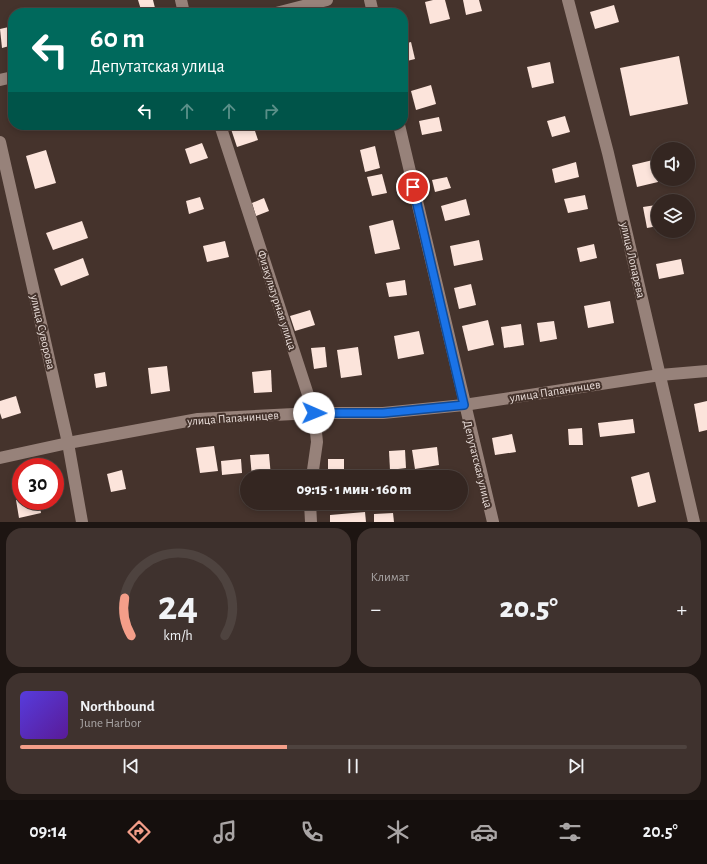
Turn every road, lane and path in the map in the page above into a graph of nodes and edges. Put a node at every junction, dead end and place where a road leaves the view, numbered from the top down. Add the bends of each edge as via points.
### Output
1 (327, 0) edge
2 (568, 0) edge
3 (296, 8) edge
4 (222, 130) edge
5 (400, 130) edge
6 (0, 142) edge
7 (707, 371) edge
8 (660, 375) junction
9 (464, 405) junction
10 (314, 413) junction
11 (68, 442) junction
12 (0, 458) edge
13 (313, 470) edge
14 (310, 510) edge
15 (82, 522) edge
16 (311, 522) edge
17 (493, 522) edge
18 (694, 522) edge

1 - 3 street
2 - 8 street, улица Лопарева via 608,153
4 - 10 street, Физкультурная улица
5 - 9 street, Депутатская улица
6 - 11 street, улица Суворова
7 - 8 street, улица Папанинцев
8 - 9 street, улица Папанинцев
8 - 18 street, улица Лопарева
9 - 10 street, улица Папанинцев via 383,413
9 - 17 street, Депутатская улица
10 - 11 street, улица Папанинцев via 198,419
10 - 13 street, Физкультурная улица via 317,442
11 - 12 street, улица Папанинцев
11 - 15 street, улица Суворова
14 - 16 street

